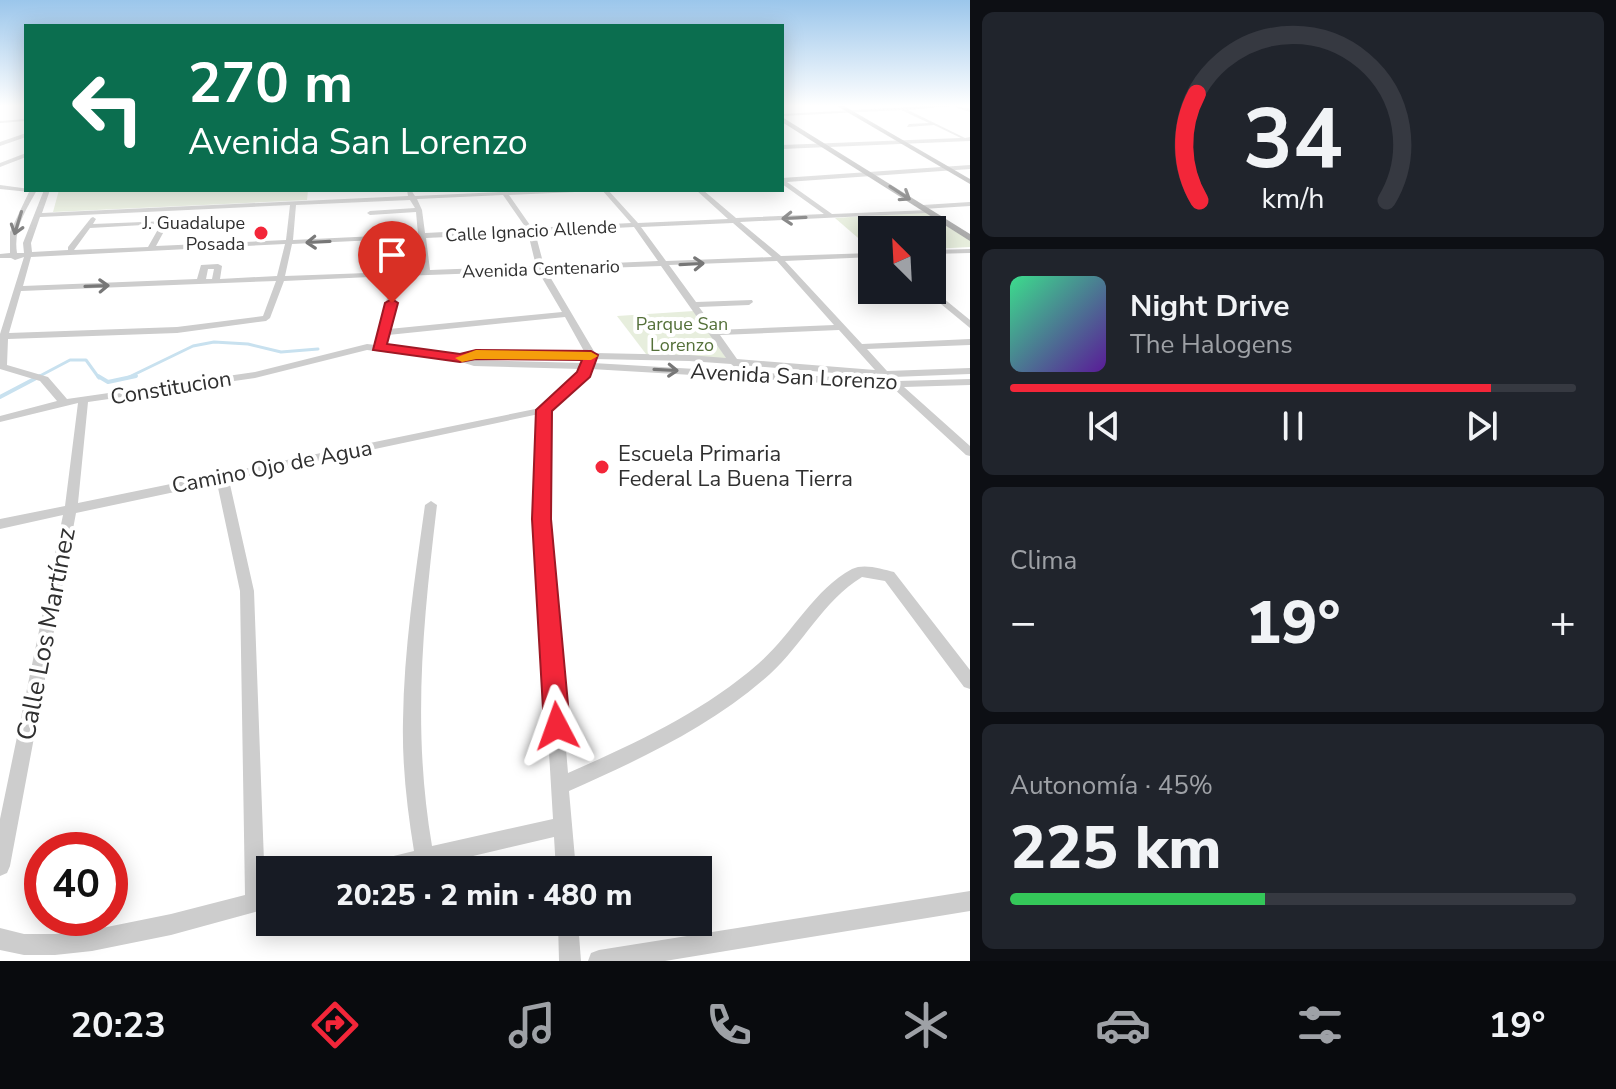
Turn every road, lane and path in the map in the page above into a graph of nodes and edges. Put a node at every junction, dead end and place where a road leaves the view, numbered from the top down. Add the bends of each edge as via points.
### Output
1 (834, 151) edge
2 (914, 151) edge
3 (13, 152) dead end
4 (24, 154) edge
5 (24, 155) edge
6 (1, 164) edge
7 (24, 167) edge
8 (970, 167) edge
9 (944, 168) junction
10 (870, 173) junction
11 (784, 180) edge
12 (784, 181) edge
13 (970, 182) edge
14 (0, 187) edge
15 (24, 190) edge
16 (32, 192) edge
17 (46, 192) edge
18 (311, 192) edge
19 (503, 192) edge
20 (607, 192) edge
21 (702, 192) edge
22 (411, 194) edge
23 (311, 203) junction
24 (293, 204) junction
25 (970, 204) edge
26 (926, 209) junction
27 (419, 210) junction
28 (97, 213) junction
29 (370, 213) dead end
30 (36, 215) junction
31 (831, 216) junction
32 (739, 221) junction
33 (636, 225) junction
34 (89, 226) junction
35 (531, 231) junction
36 (424, 236) junction
37 (970, 238) edge
38 (291, 243) junction
39 (152, 248) junction
40 (71, 249) junction
41 (970, 251) edge
42 (946, 252) edge
43 (21, 256) junction
44 (858, 256) edge
45 (0, 257) edge
46 (779, 259) junction
47 (666, 266) junction
48 (540, 267) junction
49 (426, 273) junction
50 (397, 274) junction
51 (284, 279) junction
52 (201, 282) junction
53 (216, 282) junction
54 (19, 289) junction
55 (749, 302) dead end
56 (945, 304) edge
57 (693, 305) junction
58 (567, 314) junction
59 (970, 325) edge
60 (840, 327) junction
61 (386, 332) junction
62 (713, 333) junction
63 (4, 336) junction
64 (970, 342) edge
65 (378, 347) junction
66 (858, 347) junction
67 (460, 358) joint
68 (590, 360) junction
69 (733, 361) junction
70 (970, 371) edge
71 (743, 374) junction
72 (884, 374) junction
73 (970, 382) edge
74 (897, 384) junction
75 (64, 402) junction
76 (83, 402) junction
77 (544, 410) junction
78 (0, 419) edge
79 (970, 452) edge
80 (222, 477) junction
81 (431, 505) dead end
82 (71, 507) junction
83 (0, 524) edge
84 (970, 682) edge
85 (562, 785) junction
86 (563, 826) junction
87 (261, 856) edge
88 (424, 856) joint
89 (565, 856) edge
90 (0, 866) edge
91 (970, 901) edge
92 (256, 903) edge
93 (569, 936) edge
94 (0, 939) edge
95 (107, 957) edge
96 (570, 961) edge
97 (599, 961) edge

1 - 10 main road
2 - 9 main road
3 - 4 street
5 - 6 street
6 - 7 street
8 - 9 street
9 - 10 street
9 - 13 main road
10 - 11 street
10 -> 26 main road
12 - 31 street
14 - 15 street
16 -> 43 street via 17,218
17 - 30 street
18 - 23 street
19 - 22 street
19 - 35 street
20 - 33 street
21 - 32 street
22 - 23 street
22 - 27 street
23 - 24 street
24 - 28 street
24 - 38 street
25 - 26 street, Calle Ignacio Allende
26 - 31 street, Calle Ignacio Allende
26 - 37 main road
27 - 29 street
27 - 36 street
28 - 30 street
28 - 34 street
30 - 43 street
31 -> 32 street, Calle Ignacio Allende
32 - 33 street, Calle Ignacio Allende
32 - 46 street
33 - 35 street, Calle Ignacio Allende
33 - 47 street
34 - 39 street via 166,222
34 - 40 street
35 - 36 street, Calle Ignacio Allende
35 - 48 street
36 -> 38 street, Calle Ignacio Allende
36 - 49 street
38 - 39 street, Calle Ignacio Allende
38 - 51 street
39 - 40 street
39 - 43 street, Calle Ignacio Allende
40 - 43 street
41 - 42 street
43 - 45 street
43 - 54 street
44 - 46 street, Avenida Centenario
47 -> 46 street, Avenida Centenario
46 - 60 street
47 - 48 street, Avenida Centenario
47 - 57 street
48 - 49 street, Avenida Centenario
48 - 58 street
49 - 50 street, Avenida Centenario
50 - 51 street, Avenida Centenario
50 - 61 street
51 - 53 street, Avenida Centenario
51 - 63 street via 266,318 177,330
52 - 53 street, Avenida Centenario
52 - 53 street via 204,267 218,266
54 -> 52 street, Avenida Centenario
54 - 63 street
55 - 57 street
56 - 59 street
57 - 62 street
58 - 61 street
58 - 68 street
60 - 62 street
60 - 66 street
61 - 65 street
62 - 69 street
63 - 75 street via 2,367 44,379
64 - 66 street
65 - 67 street, Constitucion
65 - 76 street, Constitucion via 255,375
66 - 72 street
67 - 68 street, Avenida San Lorenzo via 474,363
68 - 69 street, Avenida San Lorenzo
68 -> 71 street, Avenida San Lorenzo
68 - 77 street via 574,385
69 - 71 street
69 - 72 street, Avenida San Lorenzo
70 - 72 street, Avenida San Lorenzo
71 - 74 street, Avenida San Lorenzo
72 - 74 street
73 - 74 street, Avenida San Lorenzo
74 - 79 street
75 - 76 street, Constitucion
75 - 78 street, Constitucion
76 - 82 street, Calle Los Martínez
77 - 80 street, Camino Ojo de Agua
77 - 85 street via 541,519
80 - 82 street, Camino Ojo de Agua
80 - 87 street via 247,591
81 - 88 street via 412,649 409,731
82 - 83 street, Camino Ojo de Agua
82 - 90 street, Calle Los Martínez
84 - 85 street via 889,576 860,571 838,583 786,650 760,673 648,745
85 - 86 street
86 - 88 street
86 - 89 street
91 - 97 street
92 - 95 street
93 - 96 street
94 - 95 street via 12,952 58,960

